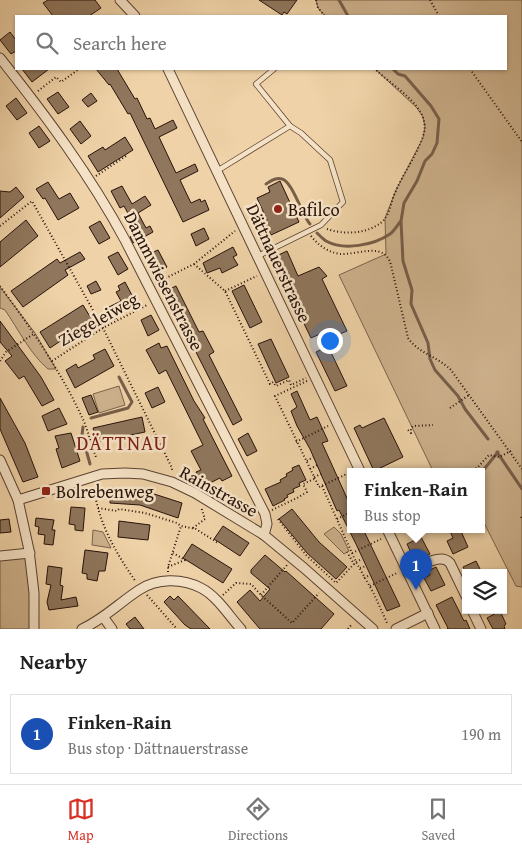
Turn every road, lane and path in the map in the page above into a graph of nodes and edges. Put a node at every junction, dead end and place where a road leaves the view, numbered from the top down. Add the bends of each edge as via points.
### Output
1 (120, 0) edge
2 (316, 0) edge
3 (430, 0) edge
4 (134, 15) edge
5 (324, 15) edge
6 (438, 15) edge
7 (0, 58) edge
8 (78, 70) edge
9 (168, 70) edge
10 (273, 70) edge
11 (376, 70) edge
12 (471, 70) edge
13 (30, 96) junction
14 (290, 126) junction
15 (522, 142) edge
16 (126, 155) dead end
17 (217, 170) junction
18 (90, 180) junction
19 (321, 225) junction
20 (0, 226) edge
21 (237, 229) dead end
22 (308, 232) junction
23 (258, 256) junction
24 (194, 264) junction
25 (259, 275) dead end
26 (0, 286) edge
27 (150, 286) junction
28 (224, 291) junction
29 (156, 300) junction
30 (103, 328) junction
31 (35, 333) junction
32 (52, 360) junction
33 (0, 361) edge
34 (308, 377) dead end
35 (309, 380) dead end
36 (469, 394) junction
37 (450, 408) dead end
38 (336, 422) junction
39 (433, 425) dead end
40 (408, 430) dead end
41 (296, 442) junction
42 (510, 451) junction
43 (96, 458) dead end
44 (314, 458) dead end
45 (0, 460) edge
46 (306, 461) junction
47 (317, 466) dead end
48 (359, 468) edge
49 (476, 468) edge
50 (310, 469) junction
51 (522, 469) edge
52 (321, 474) dead end
53 (347, 474) edge
54 (314, 478) junction
55 (94, 482) dead end
56 (172, 482) junction
57 (322, 486) junction
58 (18, 500) junction
59 (200, 502) dead end
60 (98, 508) junction
61 (273, 509) dead end
62 (347, 514) edge
63 (278, 519) dead end
64 (337, 519) junction
65 (346, 525) dead end
66 (180, 526) junction
67 (193, 528) junction
68 (341, 528) junction
69 (350, 533) dead end
70 (386, 533) edge
71 (388, 533) edge
72 (264, 535) junction
73 (344, 535) junction
74 (354, 541) dead end
75 (218, 543) dead end
76 (348, 543) junction
77 (173, 552) junction
78 (347, 552) dead end
79 (352, 553) junction
80 (30, 554) junction
81 (0, 556) edge
82 (362, 558) dead end
83 (356, 562) junction
84 (168, 566) junction
85 (286, 566) dead end
86 (366, 566) dead end
87 (360, 568) junction
88 (404, 572) junction
89 (370, 575) dead end
90 (364, 578) junction
91 (168, 580) junction
92 (370, 586) junction
93 (462, 588) edge
94 (140, 589) junction
95 (321, 591) dead end
96 (378, 592) dead end
97 (374, 594) junction
98 (261, 595) junction
99 (220, 598) dead end
100 (382, 600) dead end
101 (378, 602) junction
102 (386, 608) dead end
103 (381, 610) junction
104 (428, 613) junction
105 (474, 614) edge
106 (104, 618) junction
107 (354, 622) dead end
108 (392, 627) edge
109 (34, 629) edge
110 (82, 629) edge
111 (112, 629) edge
112 (177, 629) edge
113 (241, 629) edge
114 (348, 629) edge
115 (373, 629) edge
116 (435, 629) edge
117 (481, 629) edge

1 - 4 street
2 - 5 path
3 - 6 path
7 - 13 street, Dammwiesenstrasse
8 - 13 path via 61,82 56,77
9 - 17 street, Dättnauerstrasse
10 - 14 lane via 256,84
11 - 19 path via 421,112 423,138 381,222 350,233 336,232
12 - 15 path
13 - 18 street, Dammwiesenstrasse
14 - 17 lane
14 - 19 lane via 330,160 343,202
16 - 18 path
17 - 23 street, Dättnauerstrasse
18 - 27 street, Dammwiesenstrasse
19 - 22 lane
20 - 30 path via 32,201
21 - 24 path, Ziegeleiweg
22 - 23 lane
22 - 36 path via 318,244 330,251 345,254 378,251 386,254 392,264 408,338 447,366
23 - 38 street, Dättnauerstrasse
24 - 27 path, Ziegeleiweg
24 - 28 path
25 - 28 path
26 - 31 path
27 - 29 street, Dammwiesenstrasse
28 - 34 path via 270,384 273,382 276,386 289,380 291,385
29 - 30 path, Ziegeleiweg
29 - 72 street, Dammwiesenstrasse via 264,514 267,524
30 - 32 path, Ziegeleiweg
30 - 56 path via 172,468
31 - 32 path
31 - 33 path via 6,352
32 - 43 path via 85,425
35 - 41 path via 275,396
36 - 37 path
36 - 42 path
38 - 41 path
38 - 48 street, Dättnauerstrasse
39 - 40 path via 413,426 411,433
41 - 46 path
42 - 49 path via 500,456 490,455
42 - 51 path
44 - 46 path
45 - 58 street
46 - 50 path
47 - 50 path
50 - 54 path
52 - 54 path
53 - 57 path
54 - 57 path via 319,487
54 - 61 path via 303,484 307,492
55 - 60 path
56 - 58 street, Rainstrasse via 143,474 102,474
56 - 72 street, Rainstrasse
57 - 64 path
58 - 80 street
59 - 67 path via 205,519
60 - 66 path via 145,513
60 - 94 path via 107,535
62 - 64 path
63 - 78 path via 306,555 336,583 354,564
64 - 68 path
65 - 68 path
66 - 67 path
66 - 77 path
67 - 75 path
68 - 73 path
69 - 73 path
70 - 79 path
71 - 88 street
72 - 115 street, Rainstrasse
73 - 76 path
74 - 76 path
76 - 79 path
77 - 84 path
77 - 84 path via 185,560
79 - 83 path
80 - 81 street
80 - 109 street
82 - 83 path
83 - 87 path
84 - 91 path
85 - 98 path
86 - 87 path
87 - 90 path
88 - 92 path
88 - 93 street via 434,560 447,560
88 - 104 street
89 - 90 path
90 - 92 path
91 - 94 street
91 - 113 street via 202,588
92 - 97 path
94 - 106 street
94 - 112 path
95 - 98 path via 292,624
96 - 97 path
97 - 101 path
98 - 99 path via 251,584 236,583
100 - 101 path
101 - 103 path
102 - 103 path
103 - 108 path
104 - 108 street
104 - 116 street
105 - 117 street
106 - 110 street
106 - 111 street
107 - 114 path

